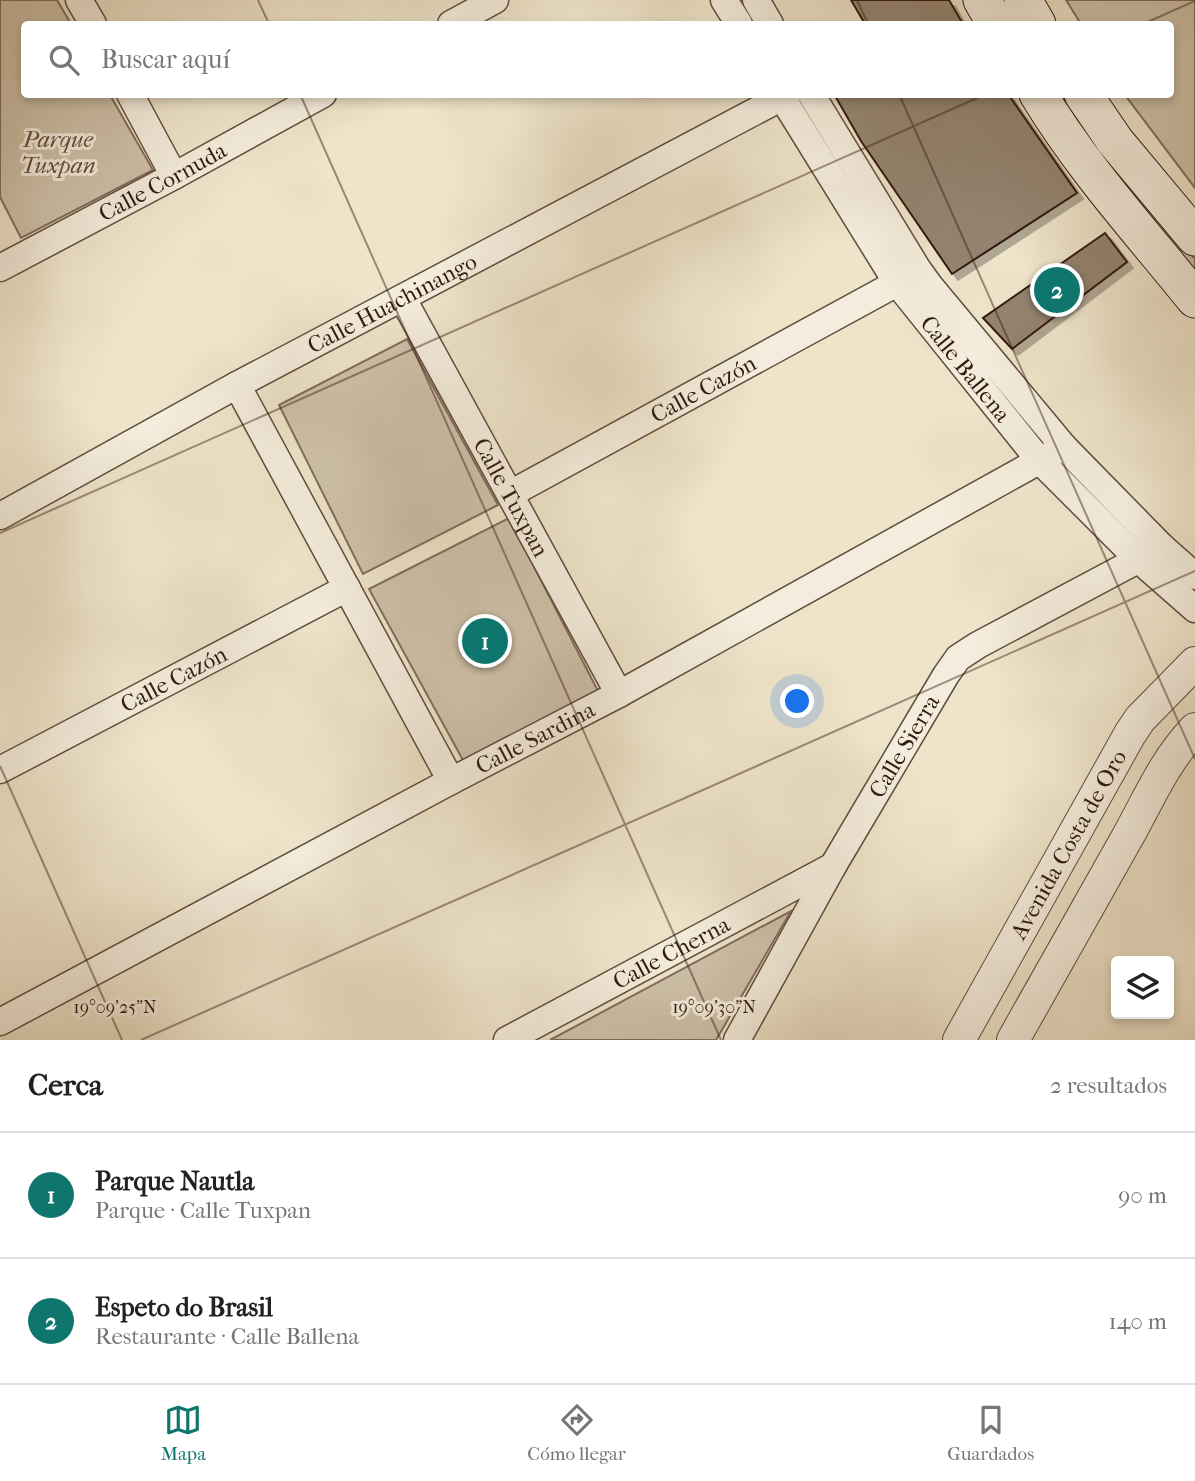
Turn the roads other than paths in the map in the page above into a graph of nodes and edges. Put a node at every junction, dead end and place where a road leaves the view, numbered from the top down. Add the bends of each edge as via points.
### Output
1 (79, 0) edge
2 (495, 0) edge
3 (724, 0) edge
4 (756, 0) edge
5 (982, 0) edge
6 (1023, 0) edge
7 (91, 21) edge
8 (456, 21) edge
9 (737, 21) edge
10 (768, 21) edge
11 (994, 21) edge
12 (1035, 21) edge
13 (133, 98) edge
14 (316, 98) edge
15 (780, 98) edge
16 (785, 98) edge
17 (813, 98) edge
18 (1040, 98) edge
19 (1086, 98) edge
20 (174, 176) junction
21 (1195, 237) edge
22 (2, 261) edge
23 (897, 283) junction
24 (403, 299) junction
25 (1195, 299) edge
26 (237, 385) junction
27 (1064, 447) junction
28 (1039, 460) junction
29 (510, 494) junction
30 (0, 516) edge
31 (1162, 547) junction
32 (1138, 559) junction
33 (1195, 576) edge
34 (347, 588) junction
35 (1195, 609) edge
36 (1195, 663) edge
37 (619, 694) junction
38 (1195, 729) edge
39 (0, 770) edge
40 (451, 780) junction
41 (833, 866) junction
42 (0, 1022) edge
43 (507, 1040) edge
44 (737, 1040) edge
45 (959, 1040) edge
46 (1013, 1040) edge

1 - 7 street
2 - 8 street
3 - 9 street
4 - 10 street
5 - 11 main road
6 - 12 main road
13 - 20 street
14 - 20 street, Calle Cornuda
15 - 24 street, Calle Huachinango
16 - 23 street, Calle Ballena
17 - 27 street, Calle Ballena via 923,277
18 - 25 main road
19 - 21 main road via 1115,141
20 - 22 street, Calle Cornuda
23 - 28 street, Calle Ballena
23 - 29 street, Calle Cazón
24 - 26 street, Calle Huachinango
24 - 29 street, Calle Tuxpan
26 - 30 street, Calle Huachinango
26 - 34 street
27 - 28 street, Calle Sardina
27 - 31 street, Calle Ballena
28 - 32 street, Calle Ballena
28 - 37 street, Calle Sardina
29 - 37 street, Calle Tuxpan
31 - 32 street, Calle Sierra
31 - 33 street, Calle Ballena
32 - 35 street, Calle Ballena
32 - 41 street, Calle Sierra via 958,658
34 - 39 street, Calle Cazón
34 - 40 street
36 - 45 street, Avenida Costa de Oro via 1130,734
37 - 40 street, Calle Sardina
38 - 46 street, Avenida Costa de Oro via 1164,768
40 - 42 street, Calle Sardina
41 - 43 street, Calle Cherna
41 - 44 street, Calle Sierra

